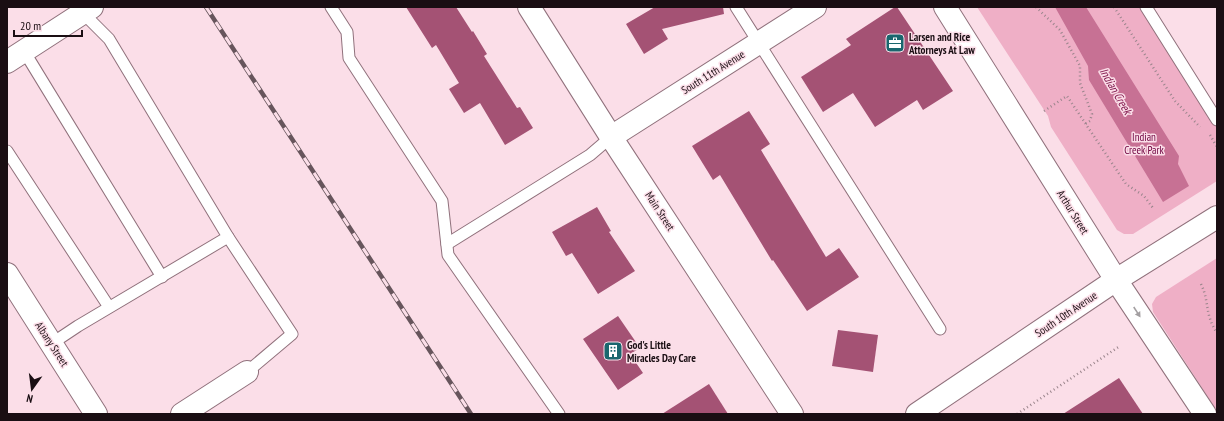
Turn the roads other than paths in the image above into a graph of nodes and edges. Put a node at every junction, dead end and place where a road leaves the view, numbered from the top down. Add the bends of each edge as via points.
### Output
1 (331, 7) edge
2 (529, 7) edge
3 (736, 7) edge
4 (815, 7) edge
5 (945, 7) edge
6 (1146, 7) edge
7 (84, 9) edge
8 (760, 42) junction
9 (16, 56) edge
10 (1217, 120) edge
11 (611, 137) junction
12 (7, 151) edge
13 (1217, 217) edge
14 (228, 237) junction
15 (447, 244) junction
16 (7, 274) edge
17 (162, 277) junction
18 (1116, 280) junction
19 (109, 307) junction
20 (940, 329) dead end
21 (51, 344) junction
22 (246, 372) joint
23 (786, 412) edge
24 (96, 414) edge
25 (182, 414) edge
26 (559, 414) edge
27 (917, 414) edge
28 (1205, 414) edge

1 - 15 lane via 347,32 349,58 442,201
2 - 11 street, Main Street
3 - 8 lane
4 - 8 street, South 11th Avenue
5 - 18 street, Arthur Street
6 - 10 lane
7 - 9 street
7 - 14 lane via 109,39
8 - 11 street, South 11th Avenue
8 - 20 lane
9 - 17 lane
11 - 15 lane via 590,155
11 - 23 street, Main Street
12 - 19 lane
13 - 18 street, South 10th Avenue
14 - 17 lane
14 - 22 lane via 292,334
15 - 26 lane via 448,255
16 - 21 street, Albany Street
17 - 19 lane
18 - 27 street, South 10th Avenue
18 -> 28 street, Arthur Street
19 - 21 lane
21 - 24 street, Albany Street
22 - 25 street

